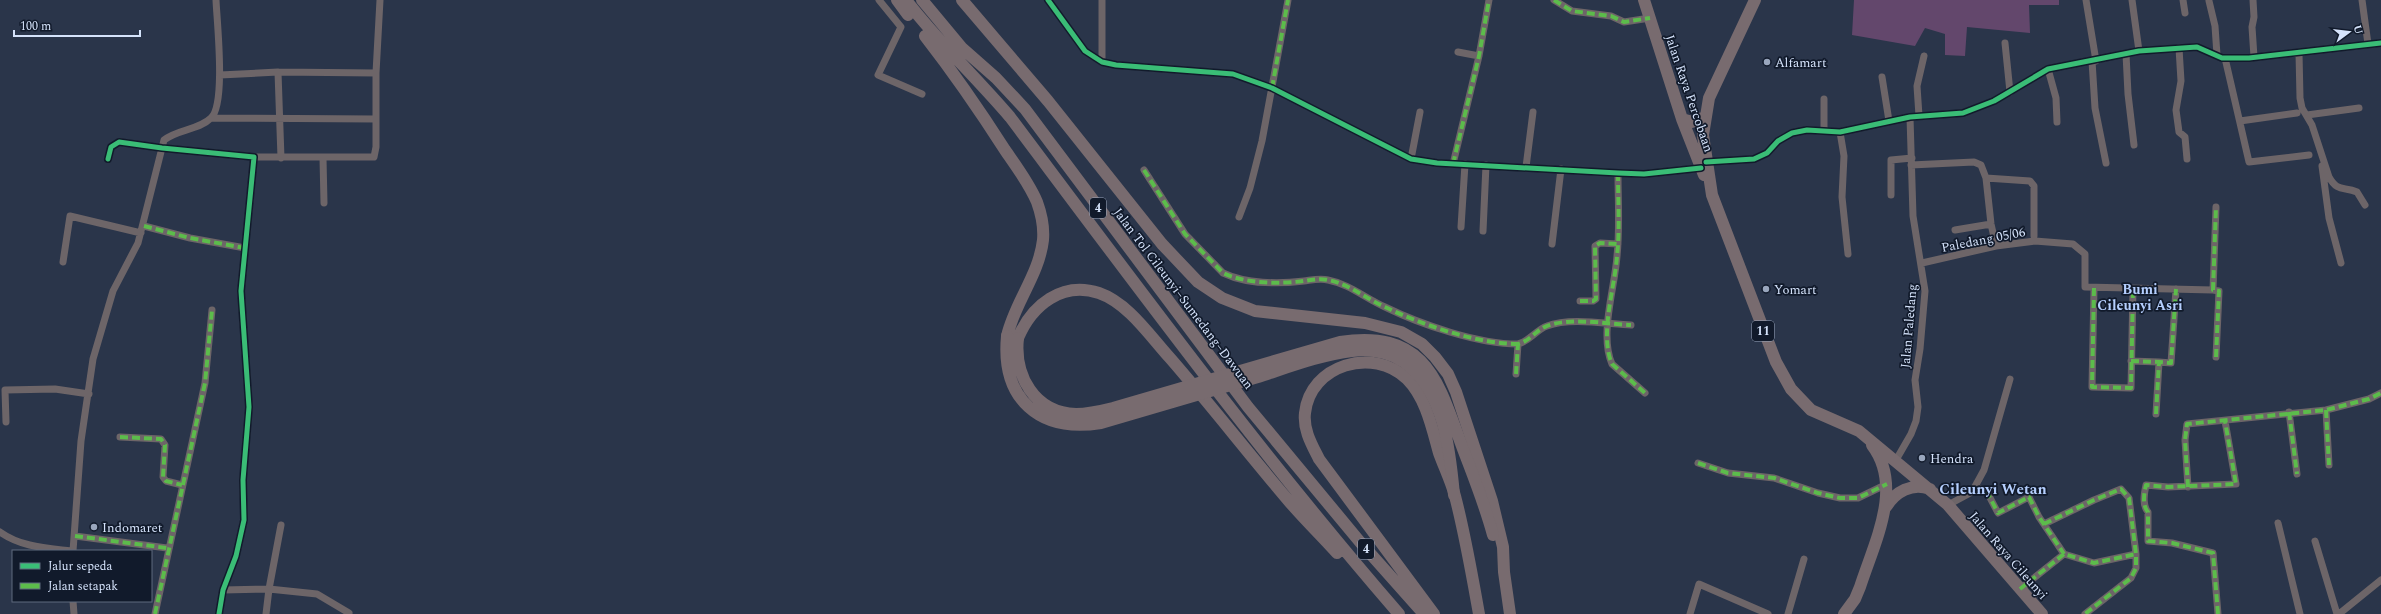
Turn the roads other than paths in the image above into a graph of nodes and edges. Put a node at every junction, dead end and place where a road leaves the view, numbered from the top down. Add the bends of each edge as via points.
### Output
1 (216, 0) edge
2 (380, 0) edge
3 (879, 0) edge
4 (897, 0) edge
5 (906, 0) edge
6 (922, 0) edge
7 (962, 0) edge
8 (1048, 0) edge
9 (1102, 0) edge
10 (1288, 0) edge
11 (1489, 0) edge
12 (1554, 0) edge
13 (1644, 0) edge
14 (1755, 0) edge
15 (2086, 0) edge
16 (2132, 0) edge
17 (2183, 0) edge
18 (2210, 0) edge
19 (2253, 0) edge
20 (2362, 0) edge
21 (2185, 14) dead end
22 (1650, 18) junction
23 (2381, 43) edge
24 (2005, 44) dead end
25 (2368, 44) junction
26 (2179, 48) junction
27 (2139, 51) junction
28 (1458, 52) dead end
29 (2126, 54) junction
30 (2300, 54) junction
31 (2217, 55) junction
32 (1479, 56) junction
33 (1924, 56) dead end
34 (2254, 57) junction
35 (2226, 58) junction
36 (2094, 61) junction
37 (1102, 62) junction
38 (2048, 69) junction
39 (278, 72) junction
40 (376, 73) junction
41 (220, 74) junction
42 (1882, 77) dead end
43 (1272, 88) junction
44 (2010, 92) junction
45 (922, 94) dead end
46 (1824, 99) dead end
47 (2358, 108) dead end
48 (1420, 112) dead end
49 (1533, 112) dead end
50 (2297, 113) dead end
51 (2307, 115) junction
52 (1705, 116) junction
53 (1919, 116) junction
54 (1910, 117) junction
55 (212, 118) junction
56 (280, 118) junction
57 (376, 120) junction
58 (1682, 120) junction
59 (1889, 121) junction
60 (2240, 121) junction
61 (2057, 122) dead end
62 (1824, 130) junction
63 (1840, 132) junction
64 (2134, 145) dead end
65 (162, 148) junction
66 (2309, 155) dead end
67 (254, 157) junction
68 (281, 158) junction
69 (323, 158) junction
70 (2321, 158) junction
71 (108, 159) dead end
72 (1411, 159) junction
73 (2187, 159) dead end
74 (1912, 162) junction
75 (2106, 163) dead end
76 (1453, 164) junction
77 (1466, 164) junction
78 (1486, 165) junction
79 (1704, 165) junction
80 (1526, 167) junction
81 (1561, 169) junction
82 (1144, 170) dead end
83 (1618, 173) junction
84 (1986, 178) junction
85 (1712, 195) joint
86 (1891, 195) dead end
87 (324, 203) dead end
88 (2365, 205) dead end
89 (2216, 207) dead end
90 (1238, 217) dead end
91 (1991, 224) junction
92 (1461, 227) dead end
93 (142, 230) junction
94 (1955, 230) dead end
95 (1483, 231) dead end
96 (2034, 236) dead end
97 (1552, 244) dead end
98 (1618, 244) junction
99 (1996, 246) junction
100 (245, 248) junction
101 (1848, 254) dead end
102 (63, 262) dead end
103 (1922, 263) junction
104 (2341, 263) dead end
105 (2094, 288) junction
106 (2133, 289) junction
107 (2176, 289) junction
108 (2213, 290) junction
109 (1580, 301) dead end
110 (212, 310) dead end
111 (1607, 323) junction
112 (1631, 325) dead end
113 (1012, 337) junction
114 (1518, 344) junction
115 (2216, 357) dead end
116 (2131, 361) junction
117 (2159, 362) junction
118 (1516, 374) dead end
119 (2010, 379) dead end
120 (1645, 393) dead end
121 (2381, 393) edge
122 (89, 394) junction
123 (2326, 410) junction
124 (2289, 412) junction
125 (2156, 414) dead end
126 (2225, 421) junction
127 (6, 422) dead end
128 (1859, 431) junction
129 (120, 437) dead end
130 (1896, 460) junction
131 (1698, 463) dead end
132 (2329, 465) dead end
133 (2297, 474) dead end
134 (1887, 484) junction
135 (182, 485) junction
136 (2188, 487) junction
137 (1975, 488) junction
138 (1930, 489) junction
139 (1454, 495) junction
140 (1948, 505) junction
141 (1885, 509) junction
142 (2278, 523) dead end
143 (2044, 524) junction
144 (281, 525) dead end
145 (0, 532) edge
146 (75, 536) junction
147 (2315, 541) dead end
148 (31, 548) edge
149 (167, 548) junction
150 (58, 550) edge
151 (72, 550) edge
152 (2064, 554) junction
153 (2136, 554) junction
154 (1804, 559) dead end
155 (1504, 572) junction
156 (2381, 580) edge
157 (1474, 586) junction
158 (269, 589) junction
159 (2020, 589) junction
160 (223, 590) junction
161 (73, 602) edge
162 (349, 613) dead end
163 (74, 614) edge
164 (155, 614) edge
165 (219, 614) edge
166 (266, 614) edge
167 (1393, 614) edge
168 (1399, 614) edge
169 (1424, 614) edge
170 (1434, 614) edge
171 (1479, 614) edge
172 (1483, 614) edge
173 (1510, 614) edge
174 (1690, 614) edge
175 (1768, 614) edge
176 (1788, 614) edge
177 (1844, 614) edge
178 (2042, 614) edge
179 (2085, 614) edge
180 (2218, 614) edge
181 (2300, 614) edge
182 (2338, 614) edge

1 - 41 street
2 - 40 street
3 - 45 street via 901,28 878,75
4 - 113 highway via 992,129 1028,184 1036,201 1042,220 1043,239 1039,261 1010,322
5 - 168 highway, 4 via 933,35 1010,117 1184,350 1347,554
6 - 169 highway, Jalan Tol Cileunyi–Sumedang–Dawuan / 4 via 962,48 996,78 1025,109 1248,407 1360,542
7 - 155 highway via 1043,95 1162,244 1198,282 1222,298 1255,311 1365,323 1401,332 1422,344 1436,357 1448,374 1464,413 1496,514 1503,548
8 - 37 street via 1085,51
9 - 37 street
10 - 43 street
11 - 32 street
12 - 22 street via 1572,11 1611,16 1624,22
13 - 22 highway, Jalan Raya Percobaan / 11
14 - 52 highway, 11 via 1709,98
15 - 36 street
16 - 27 street
17 - 21 street
18 - 31 street
19 - 34 street
20 - 25 street
22 - 58 highway, Jalan Raya Percobaan / 11
23 - 25 street
24 - 44 street
25 - 30 street
26 - 27 street
26 - 31 street via 2197,47
26 - 73 street via 2181,81 2176,110 2179,132 2185,137
27 - 29 street
28 - 32 street
29 - 36 street
29 - 64 street
30 - 34 street
30 - 51 street via 2300,98
31 - 35 street
32 - 76 street
33 - 53 street via 1917,86
34 - 35 street
35 - 60 street
36 - 38 street
36 - 75 street via 2095,108
37 - 43 street via 1227,73
38 - 44 street
38 - 61 street via 2056,98
39 - 40 street
39 - 41 street
39 - 56 street
40 - 57 street
41 - 55 street via 219,97
42 - 59 street
43 - 72 street
43 - 90 street via 1250,188
44 - 53 street via 1963,113
46 - 62 street
47 - 51 street
48 - 72 street
49 - 80 street
50 - 60 street
51 - 70 street
52 - 58 highway via 1692,122
52 - 79 highway, 11
53 - 54 street
54 - 59 street
54 - 74 street, Jalan Paledang
55 - 56 street
55 - 65 street via 205,123 172,134 164,140
56 - 57 street
56 - 68 street
57 - 69 street via 374,157
58 - 79 highway, Jalan Raya Percobaan / 11
59 - 63 street
60 - 66 street via 2249,162
62 - 63 street
62 - 79 street via 1792,133 1778,141 1767,153 1754,159
63 - 101 street via 1844,156 1842,197
65 - 67 street
65 - 71 street via 119,142 111,147
65 - 93 street
67 - 68 street
67 - 100 street
68 - 69 street
69 - 87 street
70 - 88 street via 2333,185 2357,192
70 - 104 street via 2329,218
72 - 76 street
74 - 84 street via 1974,162 1981,165
74 - 86 street via 1891,160
74 - 103 street, Jalan Paledang via 1912,216
76 - 77 street
77 - 78 street
77 - 92 street
78 - 80 street
78 - 95 street
79 - 83 street via 1644,174
79 - 85 highway, Jalan Raya Percobaan / 11
80 - 81 street
81 - 83 street
81 - 97 street via 1558,211
82 - 114 street via 1185,234 1223,273 1231,277 1276,282 1327,279 1355,289 1373,302 1415,320 1497,344
83 - 98 street
84 - 91 street
84 - 96 street via 2030,181 2034,186
85 - 128 highway, Jalan Raya Cileunyi / 11 via 1776,362 1788,384 1800,400 1812,410
89 - 108 street
91 - 94 street
91 - 99 street
93 - 100 street
93 - 102 street via 70,216
93 - 122 street via 114,291 93,360
98 - 109 street via 1597,244 1596,299
98 - 111 street via 1616,273
99 - 103 street, Paledang 05/06
99 - 105 street, Paledang 05/06 via 2035,242 2073,244 2085,254 2085,287
100 - 160 street via 241,291 249,407 243,480 244,520 236,556
103 - 130 street, Jalan Paledang via 1925,291 1915,380 1918,407 1911,434
105 - 106 street
105 - 116 street via 2092,387 2131,388
106 - 107 street
106 - 116 street
107 - 108 street
107 - 117 street via 2171,363
108 - 115 street via 2219,291
110 - 135 street via 204,383
111 - 112 street
111 - 114 street via 1579,322 1547,326 1530,336 1527,341
111 - 120 street via 1612,364
113 - 139 highway, bridge via 1005,356 1007,373 1022,401 1050,421 1082,426 1109,421 1330,355 1371,351 1389,354 1404,362 1427,386 1448,450
113 - 155 highway, bridge via 1019,369 1032,393 1043,404 1075,414 1113,408 1340,342 1376,340 1411,353 1434,375 1447,402 1484,502
113 - 167 highway via 1032,313 1055,295 1071,291 1088,291 1113,300 1142,326 1289,501
114 - 118 street
116 - 117 street
117 - 125 street
119 - 137 street via 1984,470
121 - 123 street via 2369,399
122 - 127 street via 55,389 5,390
122 - 146 street via 81,441
123 - 124 street
123 - 132 street
124 - 126 street
124 - 133 street
126 - 136 street via 2185,426
126 - 136 street via 2236,484
128 - 130 highway, Jalan Raya Cileunyi / 11
128 - 134 highway, 11 via 1880,458
129 - 135 street via 161,439 165,445 163,476 166,481
130 - 138 highway, Jalan Raya Cileunyi / 11
131 - 134 street via 1728,473 1758,475 1780,480 1840,498 1858,498
134 - 141 highway, 11
135 - 149 street
136 - 180 street via 2146,485 2143,496 2148,512 2148,541 2172,543 2213,553
137 - 140 street via 1966,497
137 - 143 street via 1986,490 1998,513 2029,497
138 - 140 highway, Jalan Raya Cileunyi / 11
138 - 141 highway via 1919,486 1906,489 1893,496
139 - 157 highway
139 - 170 highway, bridge via 1424,405 1407,379 1383,364 1369,362 1353,363 1324,376 1308,400 1304,414 1310,442 1322,464
140 - 159 highway, Jalan Raya Cileunyi / 11
141 - 177 highway, 11 via 1860,587
142 - 181 street
143 - 152 street
143 - 153 street via 2121,489 2129,498
144 - 158 street
145 - 148 street via 9,539
146 - 149 street
146 - 151 street
147 - 182 street
148 - 150 street
149 - 164 street
152 - 153 street via 2094,563
152 - 159 street
153 - 179 street via 2136,568 2131,578
154 - 176 street
155 - 173 highway
156 - 182 street
157 - 171 highway
157 - 172 highway
158 - 160 street
158 - 162 street via 317,594
158 - 166 street
159 - 178 highway, Jalan Raya Cileunyi / 11
160 - 165 street
161 - 163 street
174 - 175 street via 1699,584

